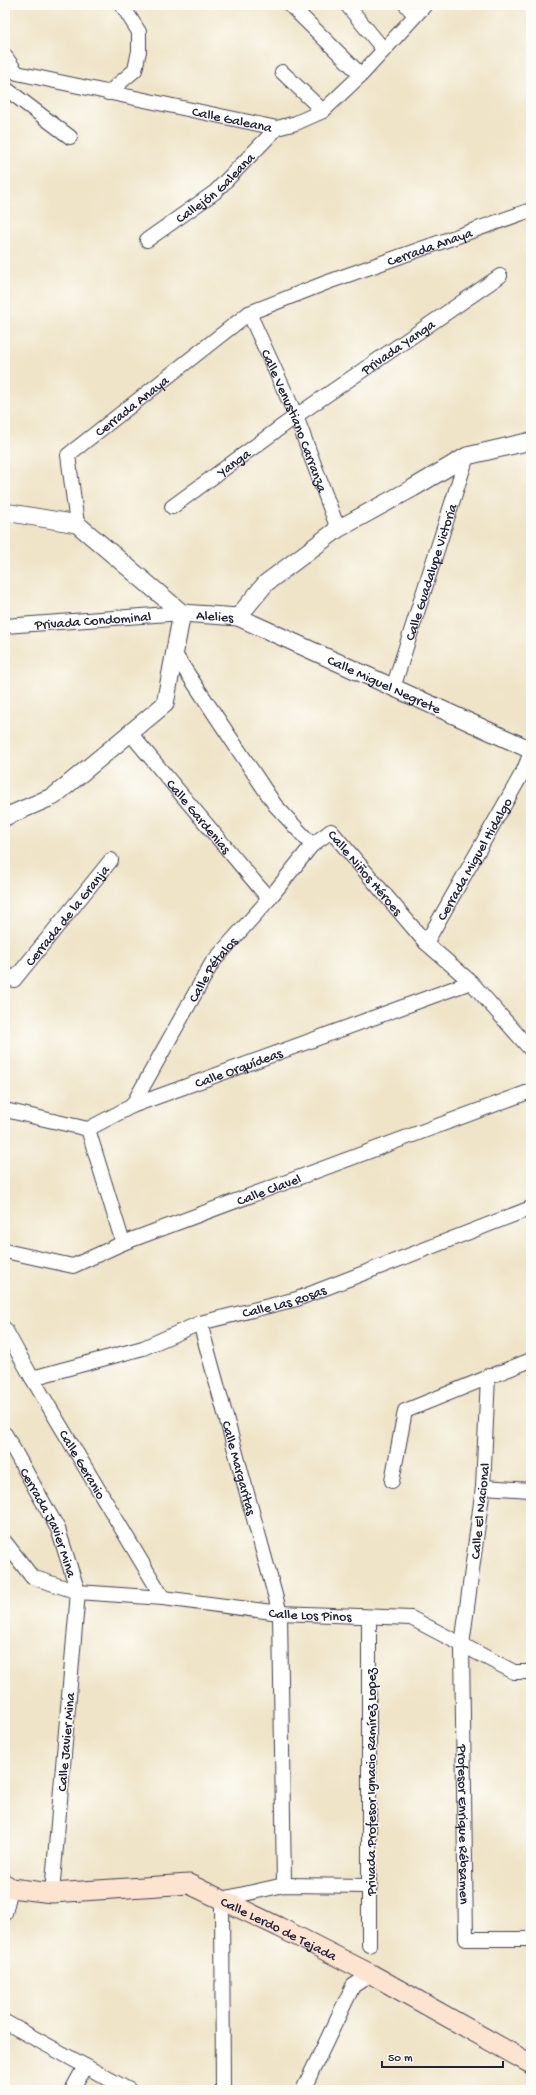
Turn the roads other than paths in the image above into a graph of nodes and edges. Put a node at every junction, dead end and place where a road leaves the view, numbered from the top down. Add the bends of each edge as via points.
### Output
1 (122, 5) edge
2 (290, 5) edge
3 (347, 5) edge
4 (426, 5) edge
5 (410, 10) edge
6 (384, 50) junction
7 (5, 56) edge
8 (282, 72) dead end
9 (17, 73) junction
10 (361, 75) junction
11 (5, 83) edge
12 (5, 88) edge
13 (108, 93) junction
14 (323, 111) junction
15 (277, 128) junction
16 (70, 137) dead end
17 (531, 210) edge
18 (147, 240) dead end
19 (500, 276) dead end
20 (249, 314) junction
21 (296, 416) junction
22 (531, 441) edge
23 (467, 456) junction
24 (172, 507) dead end
25 (5, 512) edge
26 (77, 524) junction
27 (338, 529) junction
28 (182, 613) junction
29 (238, 617) junction
30 (5, 626) edge
31 (174, 653) junction
32 (394, 688) junction
33 (130, 733) junction
34 (531, 751) edge
35 (5, 817) edge
36 (312, 845) junction
37 (111, 860) dead end
38 (269, 899) junction
39 (426, 943) junction
40 (5, 973) edge
41 (471, 982) junction
42 (531, 1050) edge
43 (531, 1092) edge
44 (132, 1106) junction
45 (5, 1110) edge
46 (88, 1129) junction
47 (531, 1208) edge
48 (123, 1243) junction
49 (5, 1251) edge
50 (200, 1323) junction
51 (5, 1329) edge
52 (531, 1360) edge
53 (488, 1376) junction
54 (32, 1378) junction
55 (5, 1434) edge
56 (392, 1481) dead end
57 (483, 1487) junction
58 (531, 1490) edge
59 (5, 1542) edge
60 (78, 1592) junction
61 (163, 1598) junction
62 (280, 1613) junction
63 (369, 1618) junction
64 (462, 1645) junction
65 (531, 1672) edge
66 (284, 1885) junction
67 (8, 1886) edge
68 (370, 1886) junction
69 (52, 1892) junction
70 (222, 1899) junction
71 (5, 1913) edge
72 (531, 1939) edge
73 (369, 1946) dead end
74 (371, 1974) junction
75 (7, 2026) edge
76 (531, 2064) edge
77 (85, 2066) junction
78 (72, 2090) edge
79 (129, 2090) edge
80 (223, 2090) edge
81 (303, 2090) edge

1 - 13 street via 139,32 139,51 135,70
2 - 10 street
3 - 6 street
4 - 5 street, Calle Galeana
5 - 6 street, Calle Galeana
6 - 10 street, Calle Galeana
7 - 9 street
8 - 14 street
9 - 11 street
9 - 13 street, Calle Galeana
10 - 14 street, Calle Galeana
12 - 16 street
13 - 15 street, Calle Galeana
14 - 15 street, Calle Galeana
15 - 18 street, Callejón Galeana via 215,192
17 - 20 street, Cerrada Anaya via 328,282
19 - 21 street, Privada Yanga
20 - 21 street, Calle Venustiano Carranza
20 - 26 street, Cerrada Anaya via 68,455
21 - 24 street, Yanga
21 - 27 street, Calle Venustiano Carranza
22 - 23 street, Alelies
23 - 27 street, Alelies
23 - 32 street, Calle Guadalupe Victoria
25 - 26 street
26 - 28 street
27 - 29 street, Alelies via 266,583
28 - 29 street, Alelies
28 - 30 street, Privada Condominal
28 - 31 street, Alelies
29 - 32 street, Calle Miguel Negrete
31 - 33 street, Alelies via 165,704
31 - 36 street, Calle Niños Héroes via 275,806
32 - 34 street, Calle Miguel Negrete
33 - 35 street, Alelies via 54,796
33 - 38 street, Calle Gardenias
34 - 39 street, Cerrada Miguel Hidalgo via 524,770
36 - 38 street, Calle Pétalos
36 - 39 street, Calle Niños Héroes via 331,830
37 - 40 street, Cerrada de la Granja via 14,980
38 - 44 street, Calle Pétalos via 212,963
39 - 41 street, Calle Niños Héroes
41 - 42 street, Calle Niños Héroes
41 - 44 street, Calle Orquídeas
43 - 48 street, Calle Clavel
44 - 46 street, Calle Orquídeas
45 - 46 street
46 - 48 street
47 - 50 street, Calle Las Rosas via 298,1299
48 - 49 street, Calle Clavel via 73,1266
50 - 54 street, Calle Las Rosas via 143,1348
50 - 62 street, Calle Margaritas
51 - 54 street, Calle Geranio
52 - 53 street
53 - 56 street via 405,1411
53 - 57 street, Calle El Nacional
54 - 61 street, Calle Geranio
55 - 60 street, Cerrada Javier Mina via 58,1529
57 - 58 street
57 - 64 street, Calle El Nacional
59 - 60 street, Calle Los Pinos via 32,1577
60 - 61 street, Calle Los Pinos
60 - 69 street, Calle Javier Mina
61 - 62 street, Calle Los Pinos
62 - 63 street, Calle Los Pinos
62 - 66 street, Calle Margaritas
63 - 64 street, Calle Los Pinos via 411,1618
63 - 68 street, Privada Profesor Ignacio Ramírez Lopez
64 - 65 street, Calle Los Pinos via 514,1672
64 - 72 street, Profesor Enrique Rébsamen via 466,1939
66 - 68 street
66 - 70 street
67 - 69 main road, Calle Lerdo de Tejada
67 - 71 street
68 - 73 street, Privada Profesor Ignacio Ramírez Lopez
69 - 70 main road, Calle Lerdo de Tejada via 189,1884
70 - 74 main road, Calle Lerdo de Tejada
70 - 80 street
74 - 76 main road, Calle Lerdo de Tejada
74 - 81 street via 353,1986
75 - 77 street
77 - 78 street
77 - 79 street

